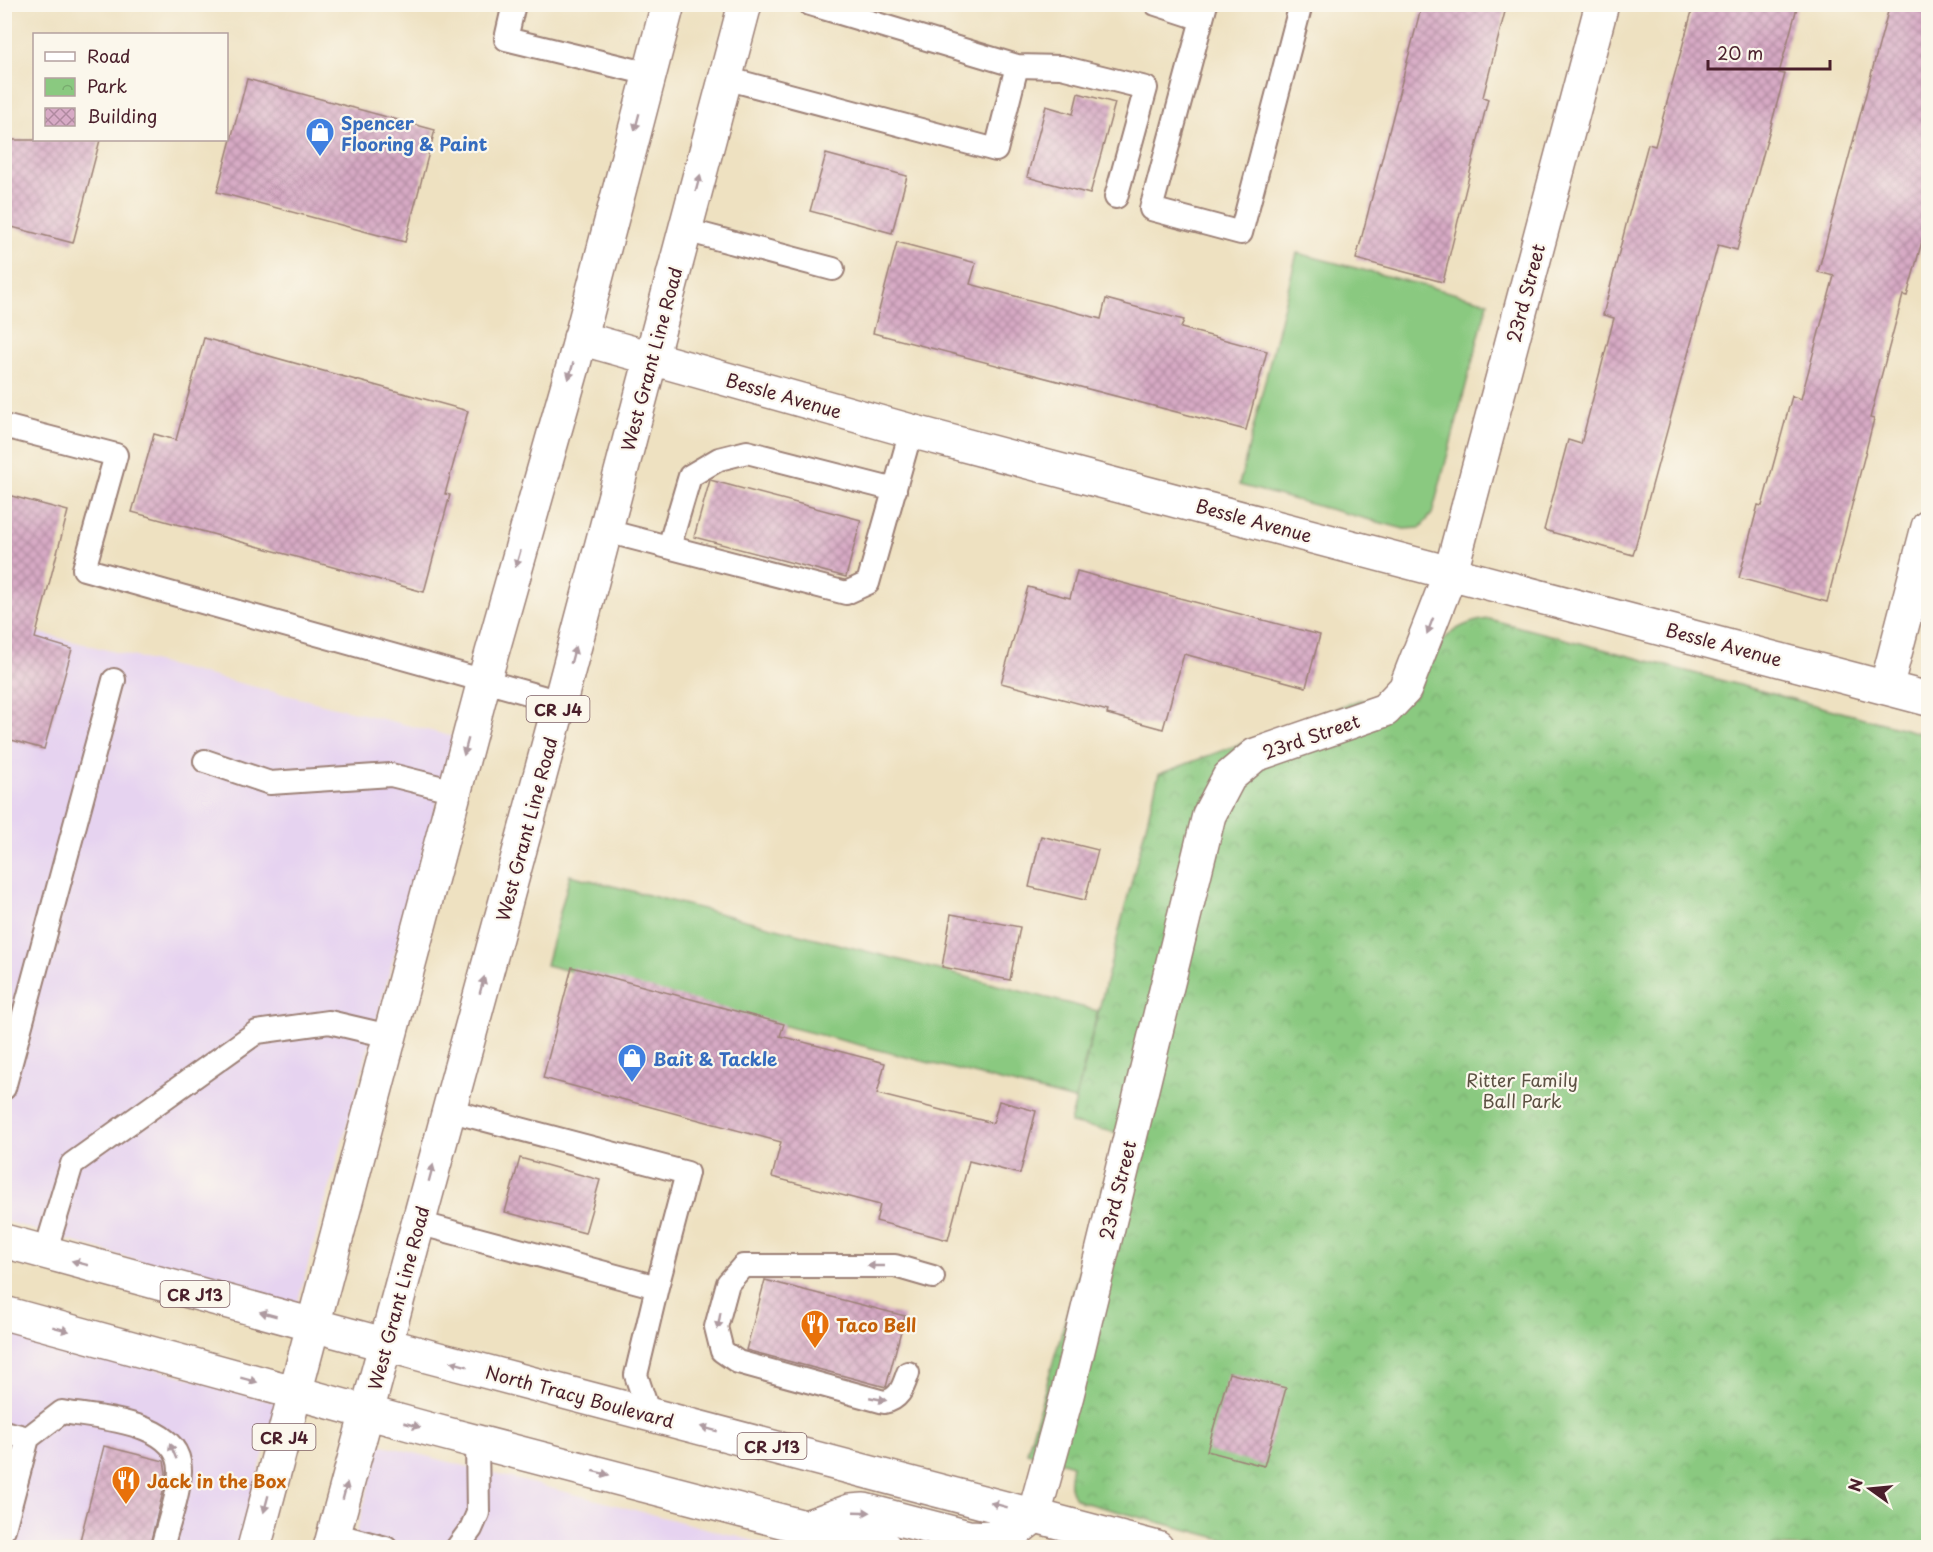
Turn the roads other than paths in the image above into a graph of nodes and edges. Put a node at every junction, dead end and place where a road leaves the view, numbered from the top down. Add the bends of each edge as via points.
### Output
1 (514, 4) edge
2 (668, 4) edge
3 (745, 4) edge
4 (810, 4) edge
5 (1156, 4) edge
6 (1301, 4) edge
7 (1602, 4) edge
8 (1204, 12) edge
9 (1017, 66) junction
10 (650, 74) junction
11 (725, 78) junction
12 (1116, 197) dead end
13 (686, 230) junction
14 (833, 269) dead end
15 (580, 338) junction
16 (650, 358) junction
17 (4, 426) edge
18 (911, 431) junction
19 (895, 490) junction
20 (1929, 527) edge
21 (606, 531) junction
22 (669, 547) junction
23 (1451, 571) junction
24 (114, 680) dead end
25 (484, 681) junction
26 (1886, 688) junction
27 (1929, 699) edge
28 (560, 702) junction
29 (205, 762) dead end
30 (455, 791) junction
31 (389, 1036) junction
32 (5, 1085) edge
33 (448, 1110) junction
34 (418, 1223) junction
35 (4, 1241) edge
36 (45, 1253) junction
37 (933, 1277) dead end
38 (657, 1287) junction
39 (4, 1313) edge
40 (312, 1326) junction
41 (386, 1346) junction
42 (908, 1373) dead end
43 (295, 1393) junction
44 (367, 1412) junction
45 (649, 1414) junction
46 (4, 1432) edge
47 (28, 1438) junction
48 (477, 1441) junction
49 (1034, 1515) junction
50 (806, 1527) junction
51 (4, 1529) edge
52 (332, 1541) edge
53 (162, 1548) edge
54 (254, 1548) edge
55 (386, 1548) edge
56 (457, 1548) edge
57 (885, 1548) edge
58 (1157, 1548) edge

1 - 10 lane via 506,39
2 - 10 main road, CR J4
3 - 11 main road, West Grant Line Road / CR J4
4 - 9 lane
5 - 8 lane
6 - 8 lane via 1241,233 1151,209
7 - 23 main road, 23rd Street
9 - 11 lane via 996,150
9 - 12 lane via 1061,67 1146,88
10 -> 15 main road, CR J4
13 -> 11 main road, West Grant Line Road / CR J4
13 - 14 lane
13 - 16 main road, West Grant Line Road / CR J4
15 - 16 main road, Bessle Avenue
15 -> 25 main road, CR J4
16 - 18 main road, Bessle Avenue
16 - 21 main road, West Grant Line Road / CR J4
17 - 25 lane via 116,455 84,569
18 - 19 lane
18 - 23 main road, Bessle Avenue
19 - 22 lane via 747,452 719,459 690,476
19 - 22 lane via 868,583 846,593
20 - 26 main road
21 - 22 lane
28 -> 21 main road, West Grant Line Road / CR J4
23 - 26 main road, Bessle Avenue
23 -> 49 main road, 23rd Street via 1405,689 1385,710 1255,755 1229,777 1209,815
24 - 32 lane
25 - 28 lane
25 -> 30 main road, CR J4
26 - 27 main road, Bessle Avenue
33 -> 28 main road, West Grant Line Road / CR J4
29 - 30 lane via 270,783 391,776
30 - 31 main road, CR J4
31 - 36 lane via 329,1022 257,1032 72,1164
31 - 40 main road, CR J4
34 -> 33 main road, West Grant Line Road / CR J4
33 - 38 lane via 687,1173
34 - 38 lane
34 - 41 main road, West Grant Line Road / CR J4
35 - 36 main road, North Tracy Boulevard / CR J13
40 -> 36 main road, North Tracy Boulevard / CR J13
37 -> 42 lane via 896,1266 742,1266 728,1283 716,1327 722,1351 738,1362 884,1402 894,1400 900,1393
38 - 45 lane via 636,1375
39 -> 43 main road
40 - 41 main road, North Tracy Boulevard / CR J13
40 - 43 main road, CR J4
41 - 44 main road, West Grant Line Road / CR J4
45 -> 41 main road, North Tracy Boulevard / CR J13
43 - 44 main road
43 -> 54 main road, CR J4
44 -> 48 main road
52 -> 44 main road, West Grant Line Road / CR J4
49 -> 45 main road, North Tracy Boulevard / CR J13
46 - 47 lane
47 - 51 lane
53 -> 47 lane via 180,1469 171,1442 149,1429 62,1412
48 -> 50 main road
48 - 56 lane via 478,1513
50 -> 49 main road via 864,1510 984,1538 1003,1537 1023,1528
49 - 58 main road, North Tracy Boulevard / CR J13
50 - 57 main road
52 - 55 lane

